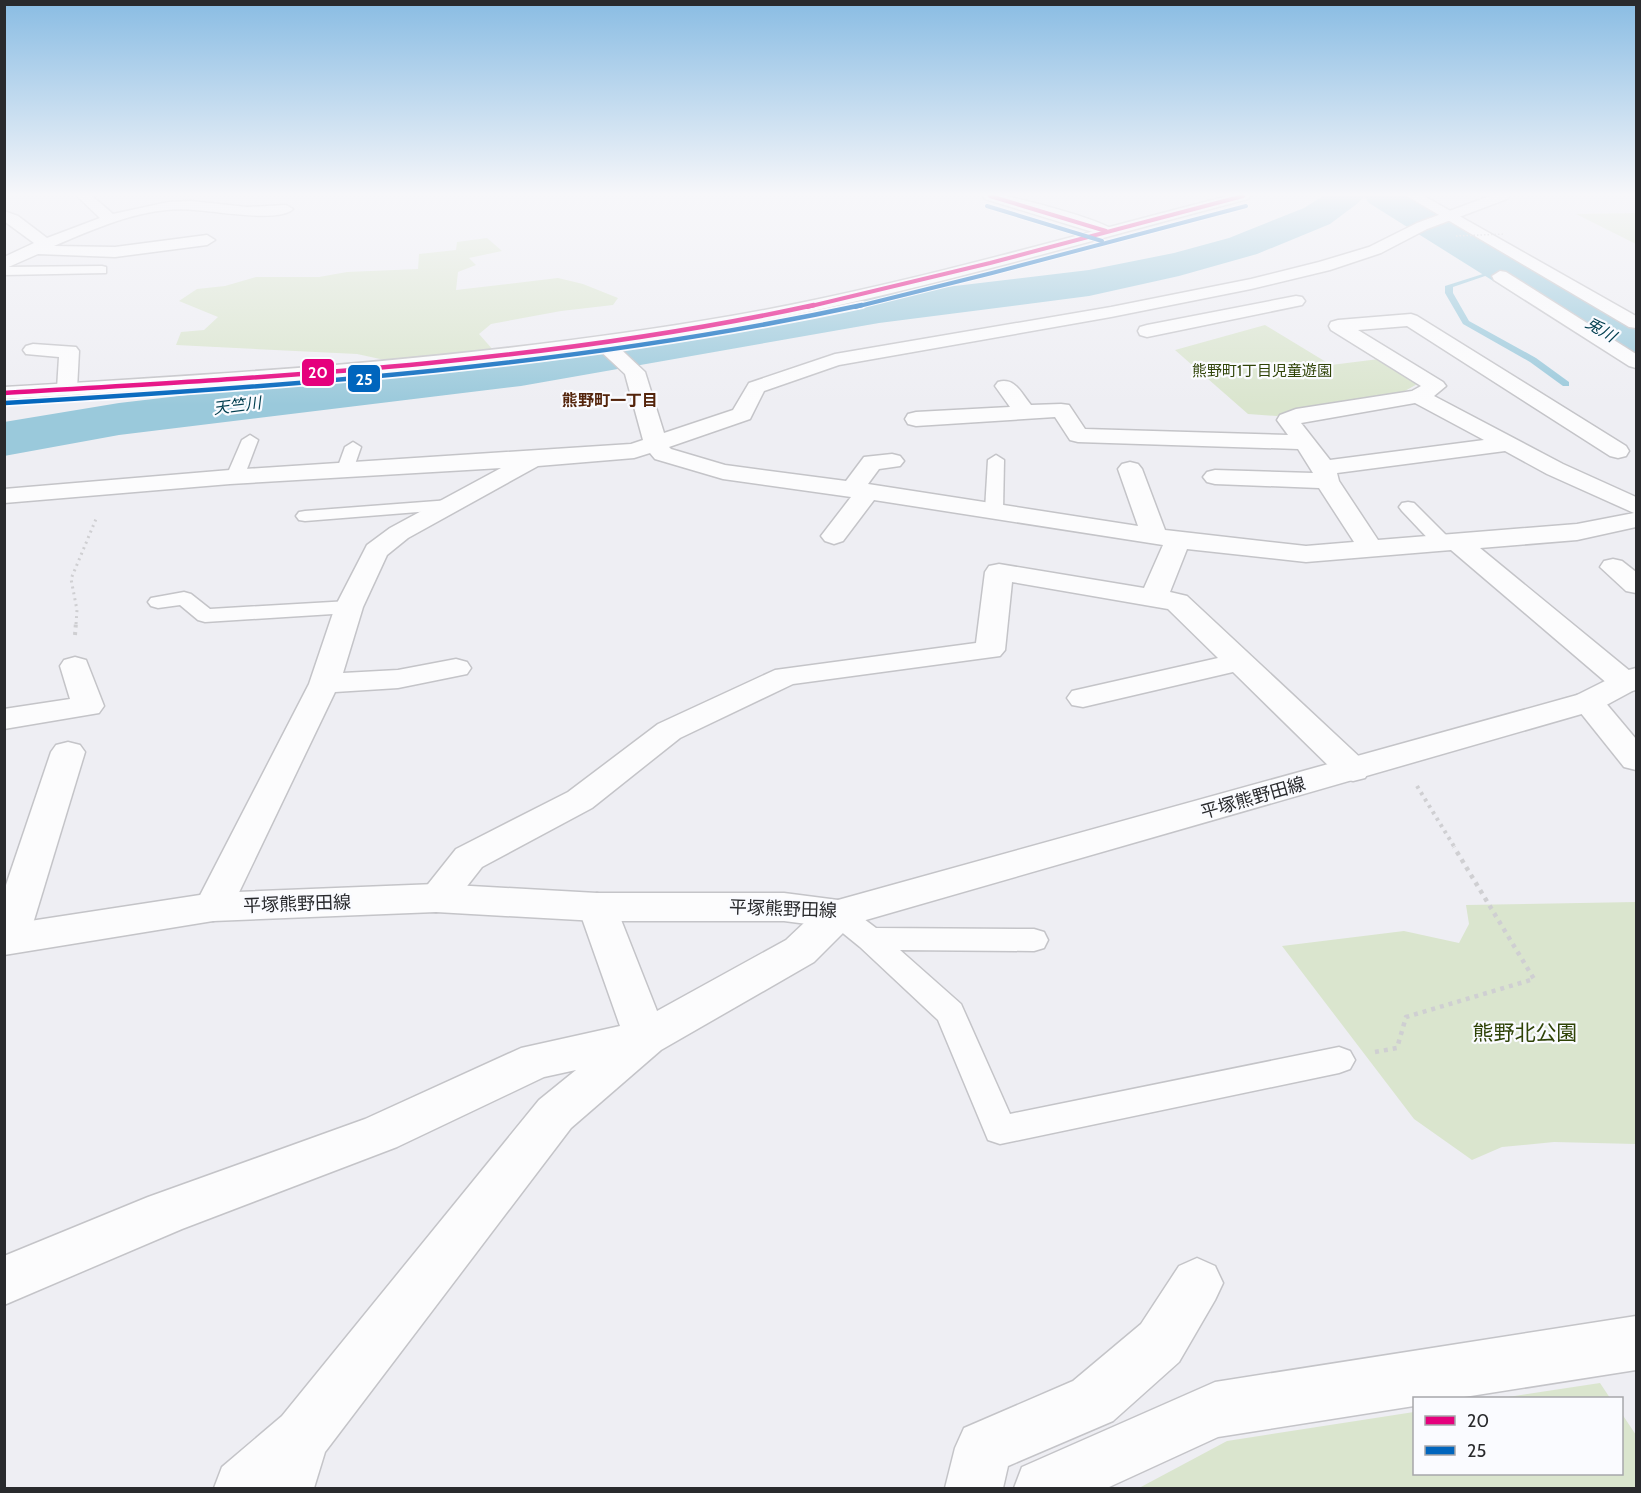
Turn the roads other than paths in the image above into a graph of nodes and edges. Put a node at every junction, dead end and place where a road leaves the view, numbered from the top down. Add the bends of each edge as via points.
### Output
1 (970, 266) edge
2 (1318, 266) edge
3 (1524, 266) edge
4 (102, 270) dead end
5 (4, 271) edge
6 (1500, 276) dead end
7 (1251, 284) junction
8 (1296, 301) junction
9 (1111, 312) junction
10 (1636, 323) edge
11 (1348, 325) junction
12 (1147, 331) junction
13 (1167, 342) dead end
14 (33, 350) dead end
15 (612, 352) junction
16 (1468, 357) junction
17 (1636, 362) edge
18 (1399, 363) junction
19 (1005, 386) dead end
20 (67, 389) junction
21 (4, 393) edge
22 (1418, 396) junction
23 (1025, 412) junction
24 (916, 418) dead end
25 (250, 440) dead end
26 (1306, 442) junction
27 (1508, 444) junction
28 (656, 445) junction
29 (353, 447) dead end
30 (1618, 451) dead end
31 (534, 459) junction
32 (892, 460) dead end
33 (996, 460) dead end
34 (1130, 469) dead end
35 (346, 470) junction
36 (1325, 475) junction
37 (235, 477) junction
38 (1215, 477) dead end
39 (860, 491) junction
40 (4, 496) edge
41 (450, 505) junction
42 (1636, 506) edge
43 (1408, 507) dead end
44 (994, 510) junction
45 (305, 516) dead end
46 (1636, 520) edge
47 (834, 536) dead end
48 (1166, 538) junction
49 (1450, 542) junction
50 (1371, 549) junction
51 (1613, 567) dead end
52 (1636, 585) edge
53 (1154, 597) junction
54 (158, 602) dead end
55 (349, 607) junction
56 (1239, 662) junction
57 (75, 666) road end
58 (456, 668) dead end
59 (1631, 680) edge
60 (324, 684) junction
61 (1083, 698) dead end
62 (1588, 702) junction
63 (4, 719) edge
64 (68, 752) dead end
65 (1636, 760) edge
66 (1353, 771) junction
67 (436, 898) junction
68 (213, 907) junction
69 (597, 907) junction
70 (854, 926) junction
71 (6, 940) edge
72 (1034, 940) dead end
73 (646, 1038) junction
74 (1339, 1060) road end
75 (4, 1281) edge
76 (1197, 1283) dead end
77 (1636, 1343) edge
78 (302, 1436) junction
79 (243, 1488) edge
80 (285, 1488) edge
81 (974, 1488) edge
82 (1043, 1488) edge

1 - 15 street
2 - 7 street
3 - 10 street
4 - 5 lane
6 - 17 street
7 - 8 street
7 - 9 street
8 - 11 street
8 - 12 street
9 - 12 street
9 - 28 street via 835,360 756,387 742,414
11 - 16 street via 1411,320
11 - 18 street via 1338,326
12 - 13 street
14 - 20 street via 69,351
15 - 20 street
15 - 28 street via 634,372
16 - 18 street
16 - 30 street
18 - 22 street via 1436,386
19 - 23 street
20 - 21 street
22 - 26 street via 1288,420
22 - 27 street
23 - 24 street
23 - 26 street via 1061,410 1078,435
25 - 37 lane
26 - 36 street
27 - 36 street
27 - 42 street
28 - 31 street via 634,451
28 - 39 street via 663,454 723,472
29 - 35 lane
31 - 35 street
31 - 41 street
32 - 39 street via 872,462
33 - 44 lane
34 - 48 street
35 - 37 street
36 - 38 street
36 - 50 street
37 - 40 street
39 - 44 street
39 - 47 street
41 - 45 lane
41 - 55 street via 399,533 376,551
43 - 49 lane
44 - 48 street
46 - 49 street via 1577,532
48 - 50 street via 1306,554
48 - 53 street
49 - 50 street
49 - 59 street
51 - 52 street
53 - 56 street via 1177,602
53 - 67 street via 999,572 990,650 786,676 669,731 580,800 469,858
54 - 55 lane via 184,598 205,616
55 - 60 street
56 - 61 street
56 - 66 street
57 - 63 street via 87,706
58 - 60 street via 398,679
59 - 62 street, 平塚熊野田線
60 - 68 street
62 - 65 street
62 - 66 street, 平塚熊野田線
64 - 71 street
66 - 70 street, 平塚熊野田線
67 - 68 street, 平塚熊野田線
67 - 69 street, 平塚熊野田線
68 - 71 street, 平塚熊野田線
69 - 70 street, 平塚熊野田線 via 784,907
69 - 73 street
70 - 72 lane
70 - 73 street via 800,951
70 - 74 lane via 950,1013 1000,1130
73 - 75 street via 536,1061 381,1133 165,1212
73 - 78 street via 555,1114
76 - 81 street via 1160,1343 1093,1401 984,1448
77 - 82 street via 1215,1410
78 - 79 street
78 - 80 street

